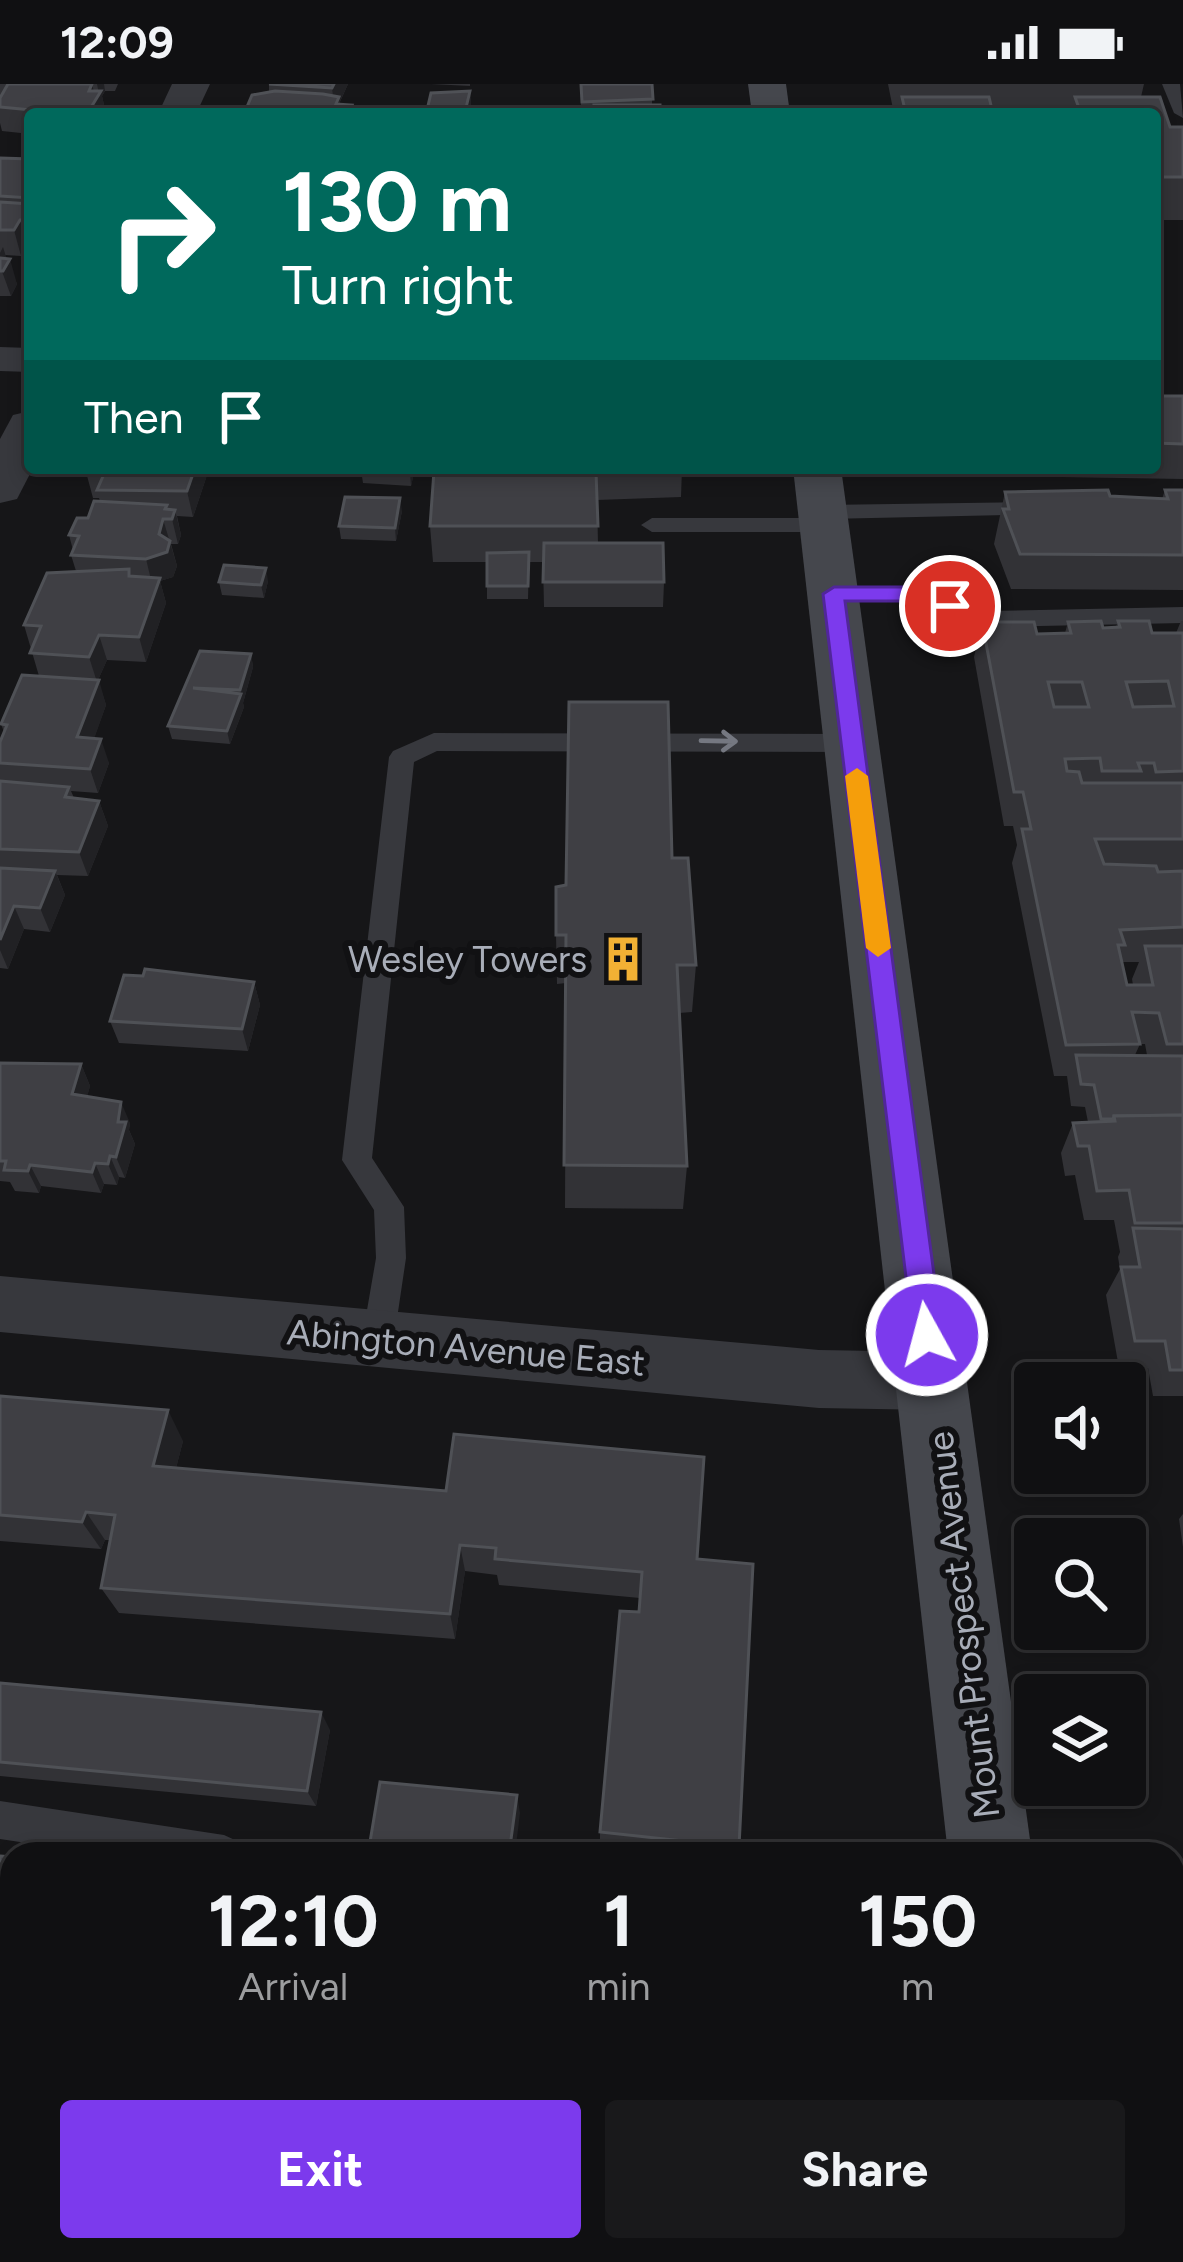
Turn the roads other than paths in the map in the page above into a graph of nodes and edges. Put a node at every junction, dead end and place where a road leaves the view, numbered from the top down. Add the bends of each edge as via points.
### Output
1 (1171, 84) edge
2 (1183, 112) edge
3 (24, 438) edge
4 (0, 488) edge
5 (821, 502) edge
6 (1063, 503) edge
7 (652, 525) dead end
8 (834, 594) junction
9 (1183, 615) edge
10 (853, 743) junction
11 (0, 1304) edge
12 (378, 1339) junction
13 (933, 1381) junction
14 (0, 1820) edge
15 (145, 1842) edge
16 (989, 1842) edge

1 - 2 lane
3 - 4 street
5 - 6 lane via 1024,512
5 - 7 lane
5 - 8 main road, Mount Prospect Avenue
8 - 9 lane via 911,594 988,619
8 - 10 main road, Mount Prospect Avenue
12 -> 10 lane via 391,1258 389,1207 357,1160 402,757 434,742
10 - 13 main road, Mount Prospect Avenue
11 - 12 street, Abington Avenue East
12 - 13 street, Abington Avenue East via 819,1379
13 - 16 main road, Mount Prospect Avenue
14 - 15 lane

